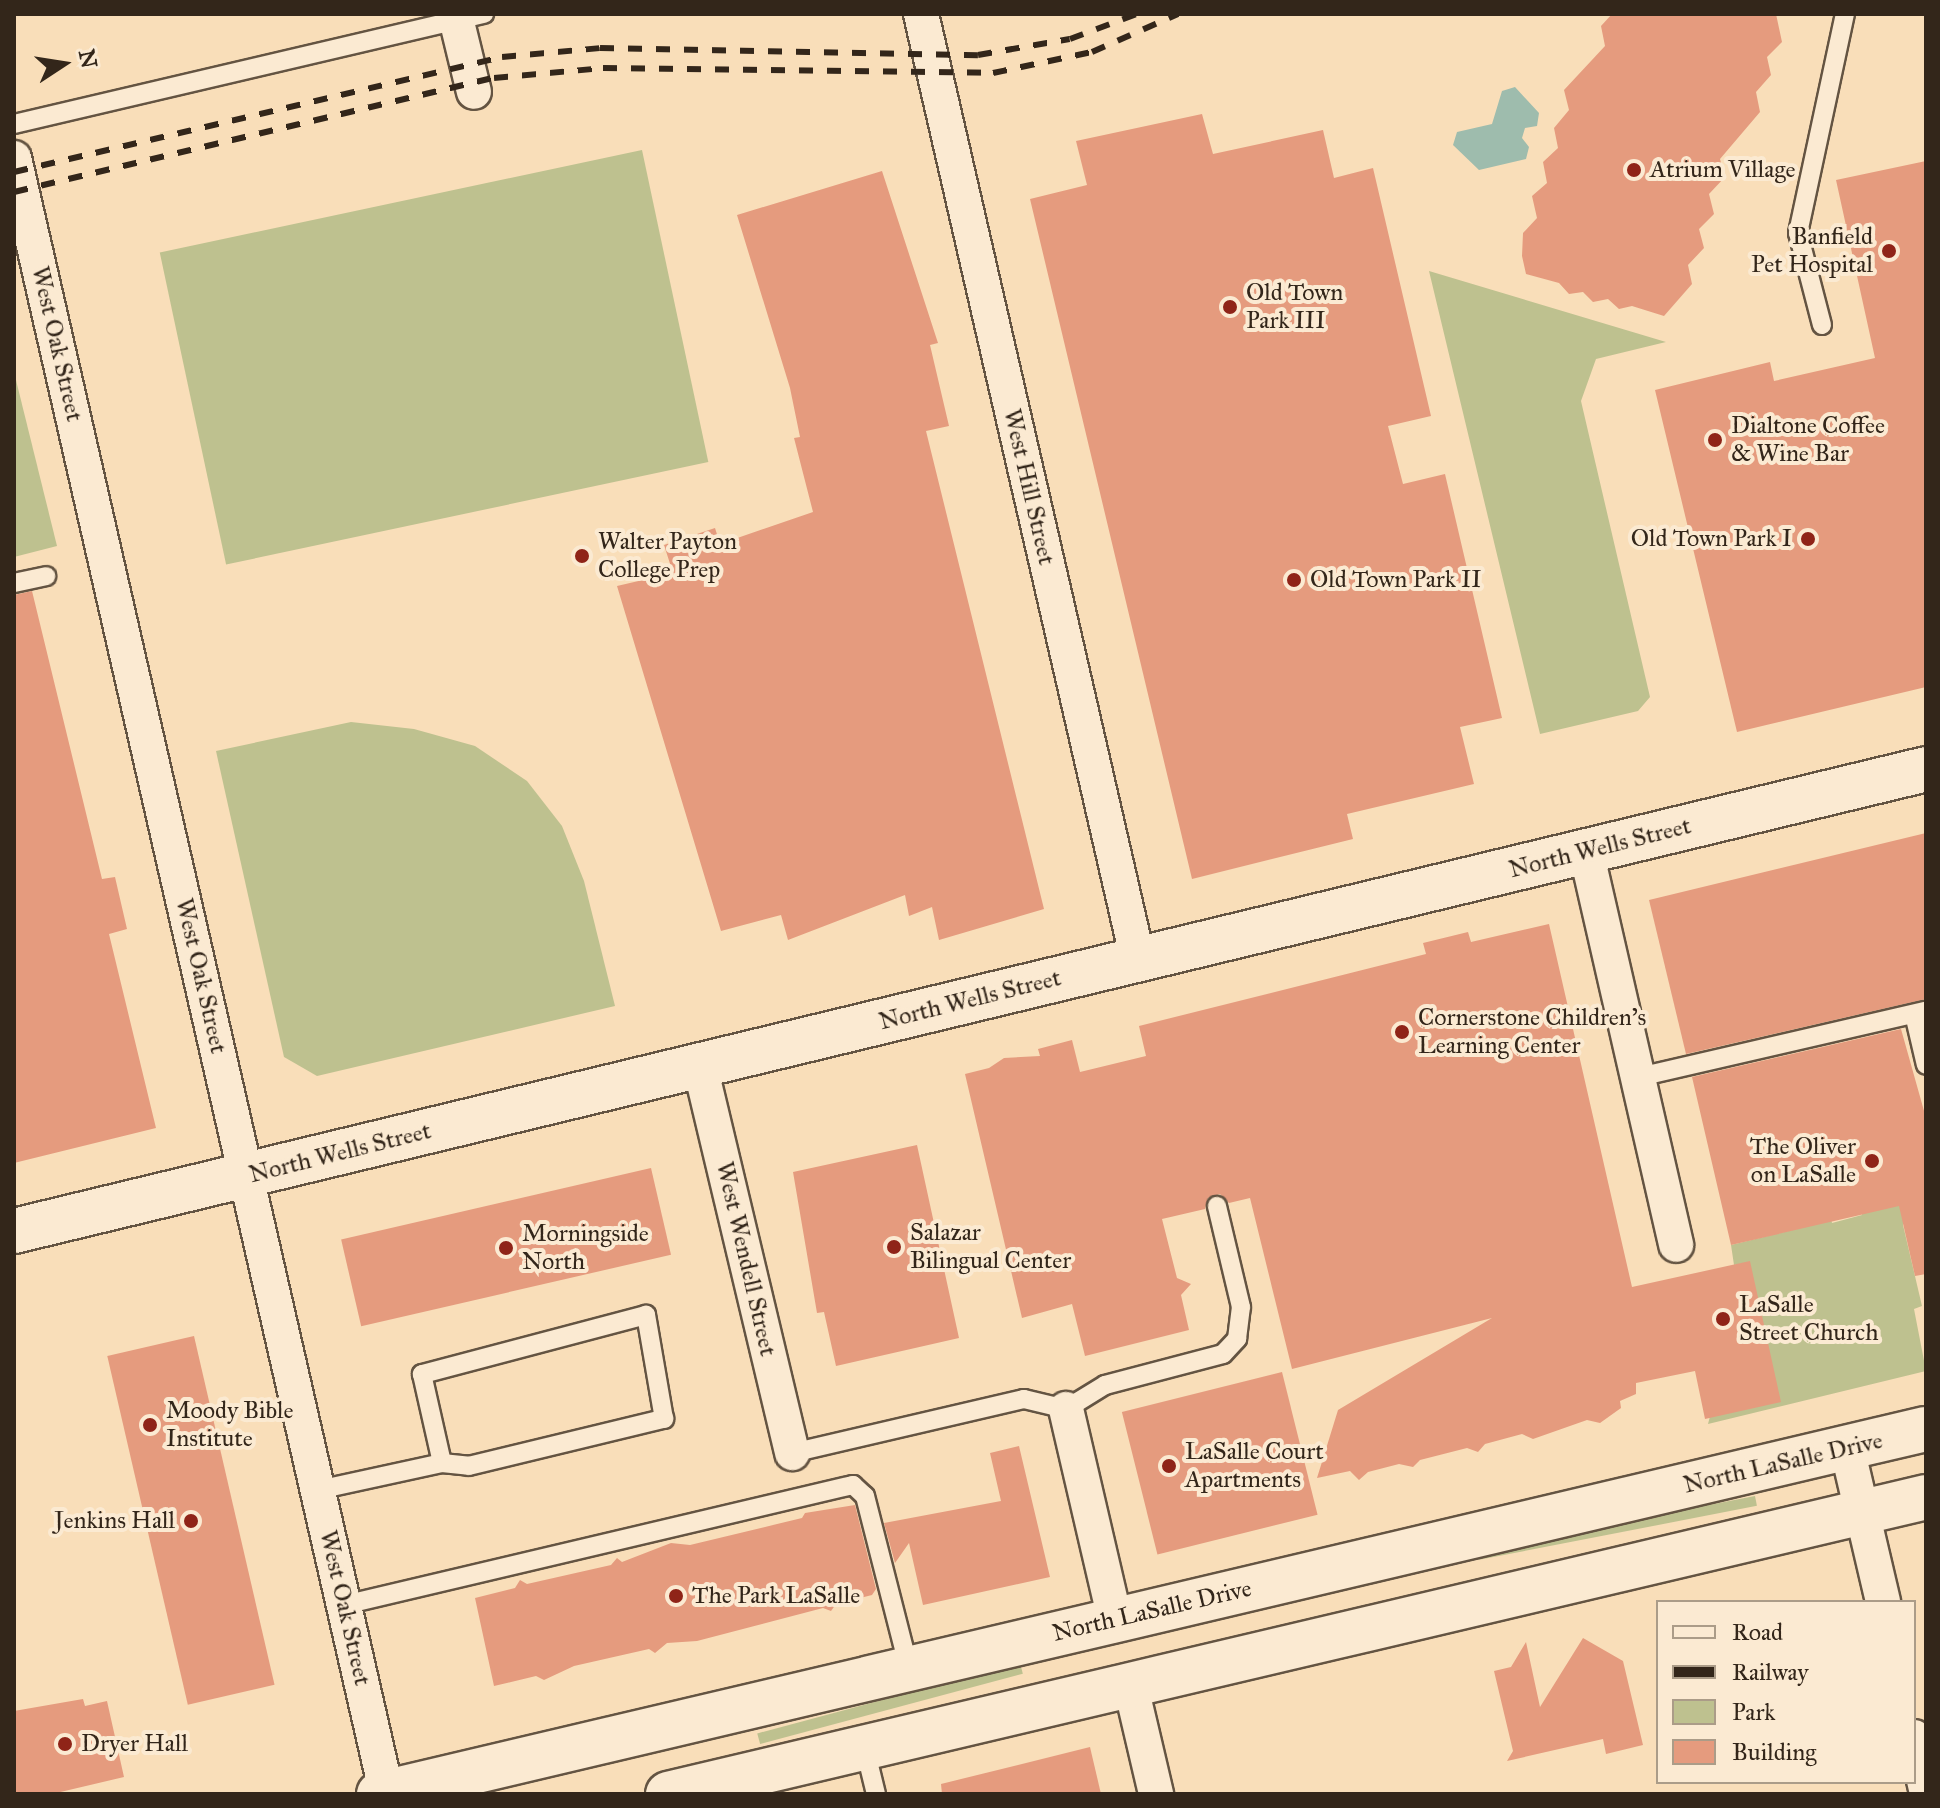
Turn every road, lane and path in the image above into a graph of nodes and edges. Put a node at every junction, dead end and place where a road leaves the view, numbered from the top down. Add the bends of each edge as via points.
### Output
1 (921, 14) edge
2 (1845, 14) edge
3 (465, 16) edge
4 (474, 92) dead end
5 (14, 124) edge
6 (14, 158) edge
7 (1822, 325) dead end
8 (46, 576) dead end
9 (14, 583) edge
10 (1926, 769) edge
11 (1586, 851) junction
12 (1138, 960) junction
13 (1920, 1012) edge
14 (1926, 1065) edge
15 (700, 1066) junction
16 (1639, 1077) junction
17 (246, 1175) junction
18 (1217, 1206) dead end
19 (14, 1231) edge
20 (1676, 1245) dead end
21 (1066, 1409) junction
22 (1926, 1429) edge
23 (1847, 1448) junction
24 (792, 1453) joint
25 (442, 1463) junction
26 (318, 1490) junction
27 (1926, 1497) edge
28 (1862, 1512) junction
29 (1883, 1600) edge
30 (344, 1605) junction
31 (1115, 1620) junction
32 (909, 1668) junction
33 (1131, 1687) junction
34 (1916, 1746) edge
35 (865, 1749) junction
36 (1926, 1789) edge
37 (384, 1793) edge
38 (668, 1794) edge
39 (876, 1794) edge
40 (1156, 1794) edge

1 - 12 street, West Hill Street
2 - 7 lane via 1798,233
3 - 4 street
3 - 5 lane
6 - 17 street, West Oak Street
8 - 9 lane
10 - 11 main road, North Wells Street
11 - 12 main road, North Wells Street
11 - 16 street
12 - 15 main road, North Wells Street
13 - 14 lane
13 - 16 lane
15 - 17 main road, North Wells Street
15 - 24 street, West Wendell Street
16 - 20 street
17 - 19 main road, North Wells Street
17 - 26 street, West Oak Street
18 - 21 lane via 1241,1307 1237,1339 1223,1354 1105,1385
21 - 24 lane via 1024,1399
21 - 31 street
22 - 23 main road, North LaSalle Drive
23 - 28 street
23 - 31 main road, North LaSalle Drive
25 - 25 lane via 469,1466 664,1419 646,1315 422,1374
25 - 26 lane
26 - 30 street, West Oak Street
27 - 28 main road
28 - 29 street
28 - 33 main road
30 - 32 lane via 853,1485 865,1496
30 - 37 street, West Oak Street
31 - 32 main road, North LaSalle Drive
31 - 33 main road
32 - 37 main road, North LaSalle Drive
33 - 35 main road
33 - 40 street
34 - 36 street
35 - 38 main road
35 - 39 lane

